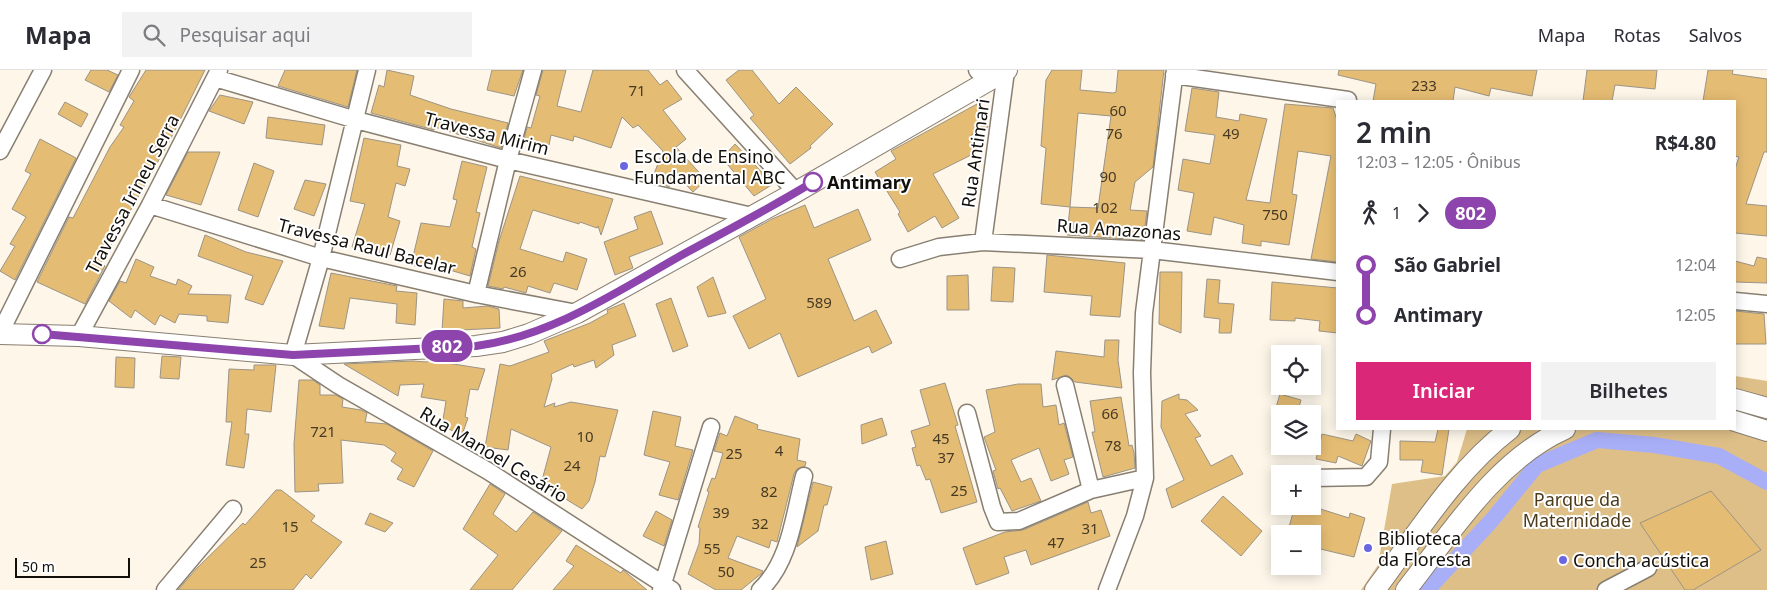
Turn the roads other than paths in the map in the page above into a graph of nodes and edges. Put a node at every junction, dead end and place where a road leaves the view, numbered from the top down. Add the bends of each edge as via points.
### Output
1 (130, 70) edge
2 (367, 70) edge
3 (533, 70) edge
4 (685, 70) edge
5 (1007, 70) edge
6 (41, 71) edge
7 (1174, 72) edge
8 (217, 74) edge
9 (982, 75) edge
10 (1348, 100) dead end
11 (356, 120) junction
12 (0, 151) edge
13 (508, 160) junction
14 (796, 192) junction
15 (150, 205) junction
16 (752, 216) junction
17 (983, 242) junction
18 (1152, 250) junction
19 (321, 258) junction
20 (900, 259) dead end
21 (1336, 272) edge
22 (476, 294) junction
23 (1736, 301) edge
24 (1767, 304) edge
25 (577, 314) junction
26 (0, 333) edge
27 (79, 336) junction
28 (293, 355) junction
29 (1065, 384) dead end
30 (1736, 399) edge
31 (1767, 408) edge
32 (967, 413) dead end
33 (1736, 421) edge
34 (710, 427) dead end
35 (1382, 430) edge
36 (1509, 430) edge
37 (1563, 430) edge
38 (1767, 432) edge
39 (804, 476) dead end
40 (1144, 478) junction
41 (1321, 478) edge
42 (1091, 490) junction
43 (233, 509) dead end
44 (1648, 568) dead end
45 (665, 588) edge
46 (165, 590) edge
47 (760, 590) edge
48 (1107, 590) edge
49 (1375, 590) edge
50 (1406, 590) edge
51 (1606, 590) edge

1 - 26 street
2 - 11 street
3 - 13 street
4 - 14 street
5 - 9 street
5 - 17 street, Rua Antimari
6 - 12 street
7 - 10 street
7 - 18 street
8 - 11 street, Travessa Mirim
8 - 15 street, Travessa Irineu Serra
9 - 14 street
11 - 13 street, Travessa Mirim
11 - 19 street
13 - 16 street, Travessa Mirim
13 - 22 street
14 - 16 street
15 - 19 street, Travessa Raul Bacelar
15 - 27 street, Travessa Irineu Serra
16 - 25 street
17 - 18 street, Rua Amazonas
17 - 20 street, Rua Amazonas via 939,247
18 - 21 street, Rua Amazonas
18 - 40 street via 1144,322
19 - 22 street, Travessa Raul Bacelar
19 - 28 street
22 - 25 street, Travessa Raul Bacelar
23 - 24 street
25 - 28 street via 529,334 476,346
26 - 27 street
27 - 28 street
28 - 45 street, Rua Manoel Cesário via 488,472
29 - 42 street
30 - 31 street
32 - 42 street via 998,522 1019,521
33 - 38 street
34 - 45 street
35 - 41 street via 1379,462 1366,477
36 - 49 street via 1463,472
37 - 50 street via 1528,451 1492,482
39 - 47 street via 781,563 773,578
40 - 42 street
40 - 48 street
43 - 46 street
44 - 51 street

